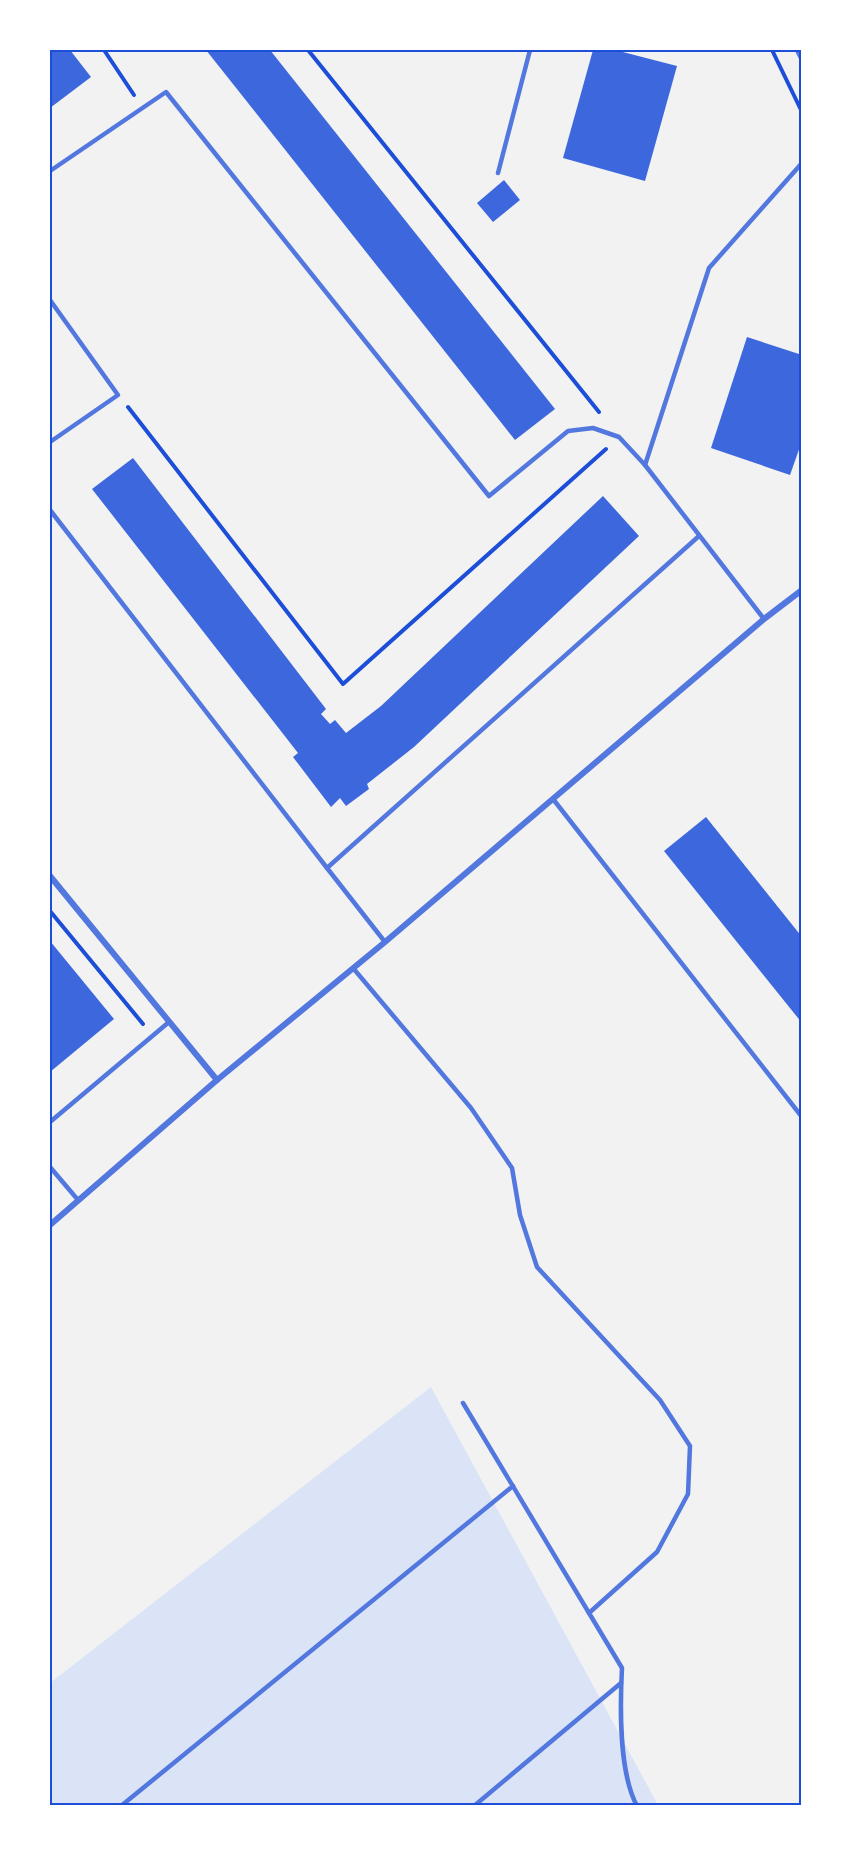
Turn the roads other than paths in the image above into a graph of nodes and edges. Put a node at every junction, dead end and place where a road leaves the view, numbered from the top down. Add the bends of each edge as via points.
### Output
1 (530, 50) edge
2 (797, 50) edge
3 (801, 60) edge
4 (801, 163) edge
5 (50, 171) edge
6 (498, 173) dead end
7 (50, 300) edge
8 (50, 442) edge
9 (645, 465) junction
10 (50, 510) edge
11 (699, 536) junction
12 (801, 590) edge
13 (764, 619) junction
14 (553, 800) junction
15 (327, 868) junction
16 (50, 876) edge
17 (385, 942) junction
18 (353, 968) junction
19 (169, 1022) junction
20 (217, 1080) junction
21 (801, 1117) edge
22 (50, 1122) edge
23 (50, 1167) edge
24 (78, 1200) junction
25 (50, 1225) edge
26 (463, 1402) dead end
27 (513, 1486) junction
28 (589, 1613) junction
29 (621, 1683) junction
30 (121, 1806) edge
31 (474, 1806) edge
32 (637, 1806) edge

1 - 6 lane
2 - 3 lane
4 - 9 lane via 709,268
5 - 9 lane via 166,92 489,496 568,430 593,428 619,437
7 - 8 lane via 118,394
9 - 11 lane
10 - 15 lane
11 - 13 lane
11 - 15 lane
12 - 13 street
13 - 14 street
14 - 17 street
14 - 21 lane
15 - 17 lane
16 - 19 street
17 - 18 street
18 - 20 street
18 - 28 lane via 471,1108 512,1168 520,1215 537,1267 660,1400 690,1446 688,1494 657,1552
19 - 20 street
19 - 22 lane
20 - 24 street
23 - 24 lane
24 - 25 street
26 - 27 lane
27 - 28 lane
27 - 30 lane
28 - 29 lane via 622,1668
29 - 31 lane
29 - 32 lane via 619,1709 630,1792

